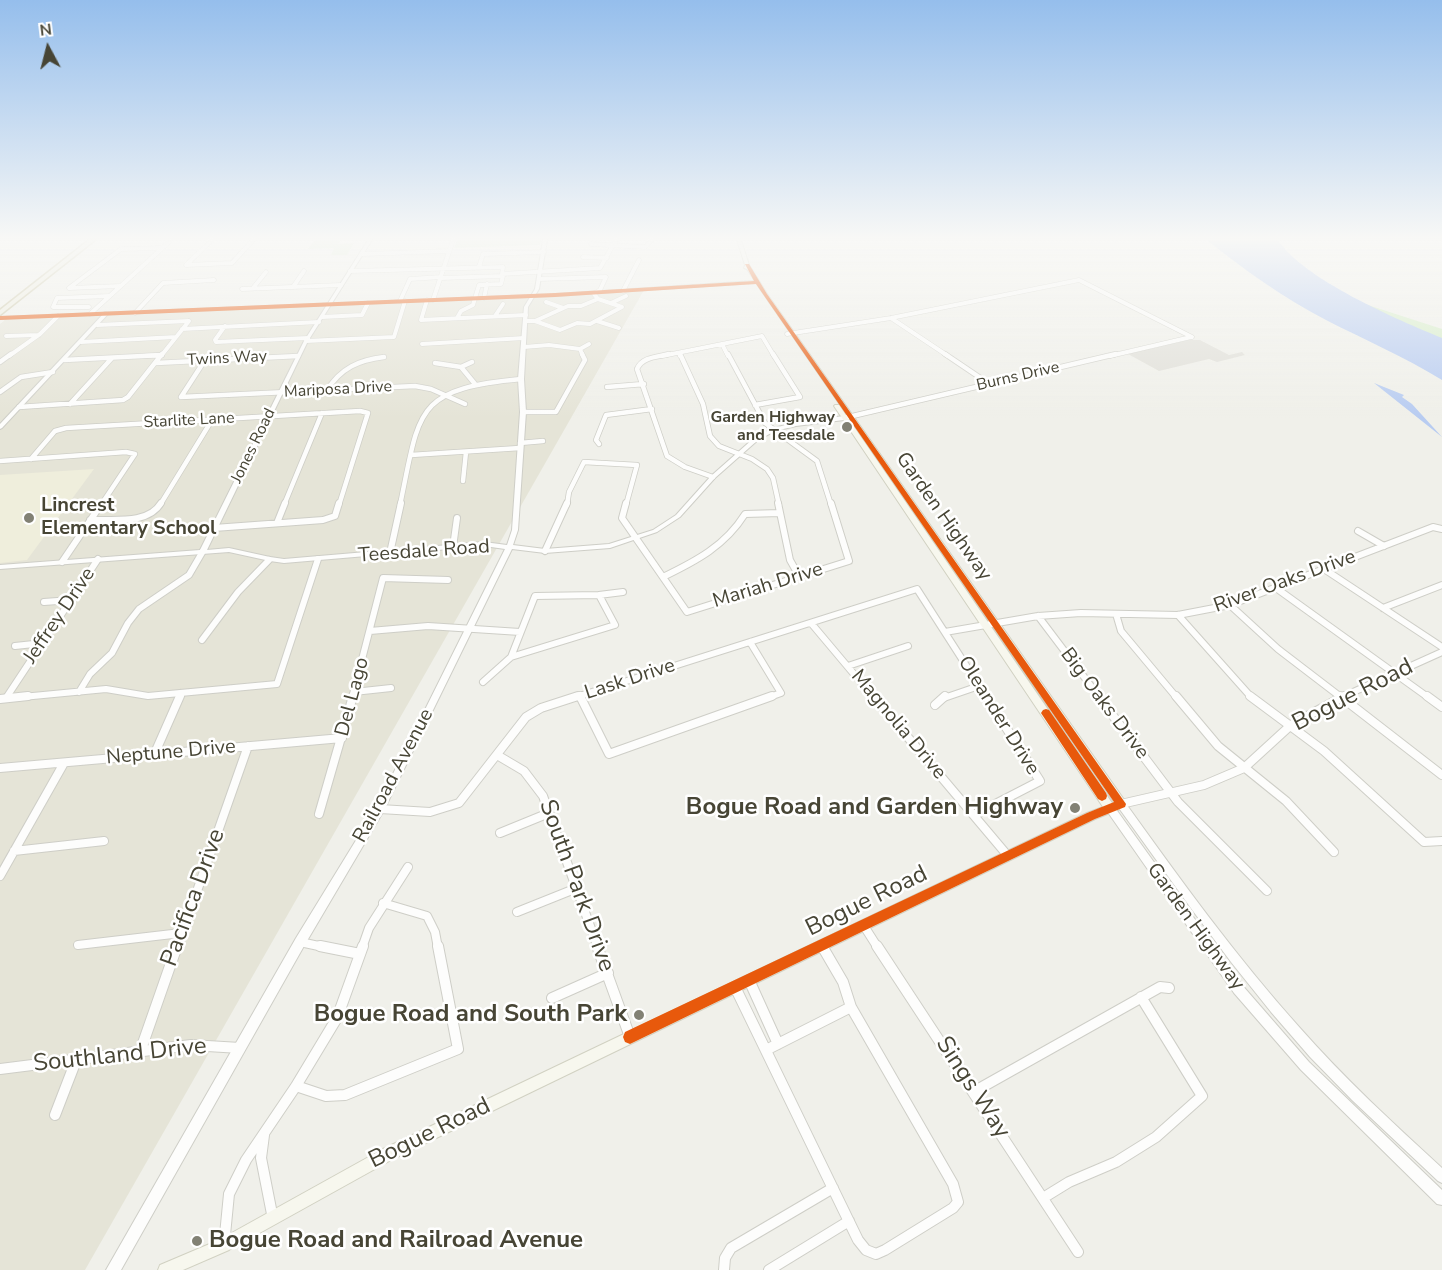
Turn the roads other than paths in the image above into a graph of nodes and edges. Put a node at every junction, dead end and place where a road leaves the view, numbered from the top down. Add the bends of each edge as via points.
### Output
1 (17, 299) edge
2 (55, 299) edge
3 (106, 299) edge
4 (148, 299) edge
5 (333, 299) edge
6 (447, 299) edge
7 (475, 299) edge
8 (530, 299) edge
9 (594, 299) edge
10 (603, 299) edge
11 (615, 299) edge
12 (767, 299) edge
13 (984, 299) edge
14 (1117, 299) edge
15 (430, 300) junction
16 (403, 301) junction
17 (546, 302) dead end
18 (369, 303) junction
19 (610, 303) junction
20 (330, 304) junction
21 (503, 304) dead end
22 (89, 307) dead end
23 (64, 308) junction
24 (563, 308) junction
25 (0, 313) edge
26 (135, 313) junction
27 (90, 314) junction
28 (107, 314) junction
29 (57, 316) junction
30 (495, 316) junction
31 (0, 318) edge
32 (457, 318) junction
33 (891, 318) junction
34 (525, 319) junction
35 (320, 320) junction
36 (597, 321) junction
37 (535, 322) junction
38 (422, 323) dead end
39 (97, 325) junction
40 (225, 326) junction
41 (182, 328) junction
42 (619, 328) dead end
43 (354, 331) dead end
44 (40, 334) junction
45 (790, 334) junction
46 (6, 336) dead end
47 (176, 337) junction
48 (524, 338) junction
49 (307, 339) junction
50 (351, 339) junction
51 (81, 342) junction
52 (422, 344) dead end
53 (590, 344) dead end
54 (722, 344) junction
55 (524, 347) junction
56 (580, 349) junction
57 (679, 353) junction
58 (162, 355) junction
59 (298, 356) junction
60 (112, 357) junction
61 (384, 357) dead end
62 (64, 360) junction
63 (204, 360) junction
64 (346, 360) dead end
65 (0, 362) edge
66 (471, 362) dead end
67 (156, 363) junction
68 (435, 363) dead end
69 (354, 364) junction
70 (461, 367) junction
71 (53, 372) junction
72 (379, 379) dead end
73 (520, 379) junction
74 (475, 384) junction
75 (644, 384) junction
76 (988, 384) junction
77 (377, 387) junction
78 (607, 387) dead end
79 (327, 390) junction
80 (0, 392) edge
81 (281, 393) junction
82 (444, 395) junction
83 (70, 404) junction
84 (465, 404) dead end
85 (755, 405) junction
86 (19, 407) junction
87 (652, 409) junction
88 (523, 412) junction
89 (322, 413) junction
90 (268, 416) junction
91 (847, 417) junction
92 (212, 420) junction
93 (0, 427) edge
94 (773, 430) junction
95 (543, 441) dead end
96 (599, 444) dead end
97 (520, 446) junction
98 (466, 452) junction
99 (738, 454) junction
100 (411, 456) junction
101 (32, 459) junction
102 (0, 461) edge
103 (713, 477) junction
104 (463, 481) dead end
105 (780, 513) junction
106 (457, 518) dead end
107 (90, 520) junction
108 (277, 523) junction
109 (214, 528) junction
110 (1442, 529) edge
111 (1358, 531) dead end
112 (636, 538) junction
113 (1384, 546) junction
114 (453, 547) junction
115 (509, 548) junction
116 (203, 551) junction
117 (545, 551) junction
118 (390, 553) junction
119 (98, 559) junction
120 (318, 559) junction
121 (269, 560) junction
122 (62, 562) junction
123 (0, 567) edge
124 (1324, 569) junction
125 (800, 576) junction
126 (663, 577) junction
127 (448, 580) dead end
128 (1442, 585) edge
129 (1276, 588) junction
130 (917, 589) joint
131 (623, 592) dead end
132 (599, 595) junction
133 (71, 600) junction
134 (44, 602) dead end
135 (1230, 605) junction
136 (1383, 608) junction
137 (1116, 614) junction
138 (1178, 615) junction
139 (1038, 616) junction
140 (811, 623) junction
141 (991, 624) junction
142 (469, 628) junction
143 (370, 630) junction
144 (520, 632) junction
145 (945, 632) junction
146 (202, 640) dead end
147 (750, 642) junction
148 (43, 643) junction
149 (15, 646) dead end
150 (908, 646) dead end
151 (1442, 647) edge
152 (1442, 652) edge
153 (511, 657) junction
154 (848, 666) junction
155 (1395, 673) junction
156 (483, 682) dead end
157 (979, 686) junction
158 (391, 688) dead end
159 (79, 692) junction
160 (354, 692) junction
161 (180, 693) junction
162 (580, 696) junction
163 (3, 698) edge
164 (1340, 698) junction
165 (935, 705) dead end
166 (1442, 707) edge
167 (1291, 726) junction
168 (342, 738) junction
169 (248, 746) junction
170 (154, 754) junction
171 (497, 755) junction
172 (64, 763) junction
173 (0, 768) edge
174 (1244, 768) junction
175 (1442, 775) edge
176 (1170, 792) junction
177 (1116, 806) junction
178 (380, 809) junction
179 (549, 813) junction
180 (319, 814) dead end
181 (974, 814) junction
182 (500, 833) dead end
183 (104, 841) dead end
184 (1442, 841) edge
185 (14, 851) junction
186 (1334, 852) dead end
187 (1008, 856) junction
188 (408, 867) dead end
189 (0, 876) edge
190 (577, 888) junction
191 (1267, 891) dead end
192 (383, 903) junction
193 (517, 912) dead end
194 (864, 926) junction
195 (181, 933) junction
196 (300, 942) junction
197 (78, 945) dead end
198 (822, 946) junction
199 (360, 954) junction
200 (608, 973) junction
201 (749, 980) junction
202 (735, 987) junction
203 (1169, 987) dead end
204 (1142, 997) junction
205 (552, 998) dead end
206 (851, 1007) junction
207 (1291, 1026) junction
208 (1275, 1032) junction
209 (630, 1037) junction
210 (778, 1044) junction
211 (240, 1048) junction
212 (141, 1049) junction
213 (766, 1050) junction
214 (76, 1058) junction
215 (0, 1069) edge
216 (296, 1086) junction
217 (975, 1091) junction
218 (55, 1115) dead end
219 (264, 1131) junction
220 (1442, 1177) edge
221 (833, 1188) junction
222 (1043, 1198) junction
223 (1442, 1199) edge
224 (273, 1220) junction
225 (849, 1221) junction
226 (224, 1245) junction
227 (1078, 1252) dead end
228 (113, 1270) edge
229 (165, 1270) edge
230 (724, 1270) edge
231 (769, 1270) edge

1 - 25 highway
2 - 23 street via 53,309
3 - 27 street
4 - 26 street
5 - 20 street, Jones Road
6 - 15 main road
7 - 32 street
8 - 34 street, Railroad Avenue
9 - 24 street
10 - 19 street
11 - 19 street
12 - 45 main road, Garden Highway
13 - 33 street, Burns Drive
14 - 76 street, Burns Drive via 1192,337
15 - 16 main road
15 - 32 street via 421,320
16 - 18 main road
16 - 50 street via 394,337
17 - 24 street
18 - 20 main road
18 - 35 street via 362,315
19 - 36 street via 621,308
20 - 26 main road
20 - 35 street, Jones Road
21 - 30 street
22 - 23 street
23 - 29 street
24 - 37 street
26 - 28 main road
27 - 28 main road
27 - 29 main road
28 - 39 street
29 - 31 main road
29 - 44 street
30 - 32 street
30 - 34 street
33 - 45 street
33 - 76 street
34 - 37 street
34 - 38 street
34 - 48 street, Railroad Avenue
35 - 40 street
35 - 49 street, Jones Road
36 - 37 street via 560,330
36 - 42 street
39 - 41 street via 189,321
39 - 51 street
40 - 41 street
40 - 49 street via 215,341
41 - 47 street
43 - 50 street
44 - 46 street
44 - 65 street
45 - 91 main road, Garden Highway
47 - 51 street
47 - 58 street
48 - 52 street
48 - 55 street, Railroad Avenue
49 - 50 street
49 - 59 street, Jones Road
51 - 62 street
53 - 56 street
54 - 57 street
54 - 85 street
54 - 85 street via 762,336 800,397
55 - 56 street
55 - 73 street, Railroad Avenue
56 - 88 street via 585,360 556,412
57 - 75 street via 638,364
57 - 99 street via 703,405 711,438
58 - 60 street
58 - 67 street
59 - 63 street, Twins Way
59 - 81 street, Jones Road
60 - 62 street
60 - 83 street
61 - 69 street
62 - 71 street
63 - 67 street, Twins Way
63 - 81 street, Mariposa Drive via 181,398
64 - 69 street
66 - 70 street
67 - 83 street via 123,400
68 - 70 street
69 - 79 street via 335,376
70 - 74 street
71 - 80 street via 21,377
71 - 86 street
72 - 77 street
73 - 74 street
73 - 88 street, Railroad Avenue
74 - 82 street
75 - 78 street
75 - 87 street
76 - 91 street, Burns Drive
77 - 79 street, Mariposa Drive
77 - 82 street, Mariposa Drive via 421,386
79 - 81 street, Mariposa Drive
81 - 90 street, Jones Road
82 - 84 street, Mariposa Drive
82 - 100 street via 423,412
83 - 86 street
85 - 94 street
86 - 93 street
87 - 96 street via 606,415 596,440
87 - 103 street via 667,456
88 - 97 street, Railroad Avenue
89 - 90 street, Starlite Lane
89 - 108 street
89 - 108 street, Starlite Lane via 360,411 369,416 337,515
90 - 92 street, Starlite Lane
90 - 109 street, Jones Road
91 - 94 street, Teesdale Road
91 - 141 main road, Garden Highway
92 - 101 street, Starlite Lane via 66,428 55,431
92 - 107 street via 156,512 147,517
94 - 99 street, Teesdale Road
94 - 125 street, Mariah Drive via 817,461 849,561
95 - 97 street
97 - 98 street
97 - 115 street, Railroad Avenue via 515,530
98 - 100 street
98 - 104 street
99 - 103 street, Teesdale Road
99 - 105 street via 768,467
100 - 118 street
101 - 102 street
101 - 107 street via 135,454
103 - 112 street, Teesdale Road via 678,516
105 - 125 street via 790,560
105 - 126 street via 745,514 725,541 705,557
106 - 114 street
107 - 122 street
108 - 109 street
109 - 116 street, Jones Road
110 - 113 street, River Oaks Drive via 1433,527
111 - 113 street
112 - 117 street, Teesdale Road via 610,546
112 - 117 street via 622,518 637,465 584,462
112 - 126 street
113 - 124 street, River Oaks Drive
114 - 115 street, Teesdale Road via 484,544
114 - 118 street, Teesdale Road
115 - 117 street, Teesdale Road
115 - 142 street, Railroad Avenue
116 - 119 street, Teesdale Road
116 - 121 street, Teesdale Road via 249,552
116 - 159 street, Jones Road via 189,575 139,609 112,653 90,674
118 - 120 street, Teesdale Road
119 - 122 street, Teesdale Road
119 - 133 street, Jeffrey Drive
120 - 121 street, Teesdale Road
120 - 161 street via 277,684
121 - 146 street via 237,592
122 - 123 street, Teesdale Road
124 - 129 street, River Oaks Drive
124 - 136 street
125 - 126 street, Mariah Drive via 687,612
127 - 143 street, Del Lago via 384,578
128 - 136 street
129 - 135 street, River Oaks Drive
129 - 155 street
130 - 140 street, Lask Drive
130 - 145 street, Oleander Drive
131 - 132 street
132 - 144 street via 535,596
132 - 153 street via 615,625
133 - 134 street
133 - 148 street, Jeffrey Drive
135 - 138 street, River Oaks Drive
135 - 164 street
136 - 151 street
137 - 138 street, River Oaks Drive
137 - 139 street, River Oaks Drive
137 - 174 street via 1121,631 1218,747
138 - 167 street via 1251,697
139 - 141 street, River Oaks Drive
139 - 176 street, Big Oaks Drive
140 - 147 street, Lask Drive
140 - 154 street, Magnolia Drive
141 - 145 street, River Oaks Drive
141 - 177 main road, Garden Highway
142 - 143 street
142 - 144 street
142 - 178 street, Railroad Avenue
143 - 160 street, Del Lago
144 - 153 street
145 - 157 street, Oleander Drive
147 - 162 street, Lask Drive
147 - 162 street via 781,693 609,754
148 - 149 street
148 - 163 street, Jeffrey Drive
150 - 154 street
152 - 155 street, Bogue Road
153 - 156 street
154 - 181 street, Magnolia Drive
155 - 164 street, Bogue Road
155 - 166 street
157 - 165 street via 947,695
157 - 181 street, Oleander Drive via 1040,781
158 - 160 street
159 - 161 street via 106,689 148,696
159 - 163 street
160 - 168 street, Del Lago
161 - 170 street
162 - 171 street, Lask Drive via 526,717
164 - 167 street, Bogue Road
164 - 175 street
167 - 174 street, Bogue Road
167 - 184 street via 1424,842
168 - 169 street, Neptune Drive
168 - 180 street, Del Lago
169 - 170 street, Neptune Drive
169 - 195 street, Pacifica Drive
170 - 172 street, Neptune Drive
171 - 178 street, Lask Drive via 459,803 447,810 426,814
171 - 179 street, South Park Drive via 535,779
172 - 173 street, Neptune Drive
172 - 185 street
174 - 176 street, Bogue Road via 1203,785
174 - 186 street via 1286,801
176 - 177 street, Bogue Road
176 - 191 street, Big Oaks Drive
177 - 187 main road, Bogue Road
177 - 207 street, Garden Highway
177 - 208 street, Garden Highway via 1238,989
178 - 196 street, Railroad Avenue
179 - 182 street
179 - 190 street, South Park Drive
181 - 187 street, Magnolia Drive
183 - 185 street
185 - 189 street
187 - 194 main road, Bogue Road
188 - 192 street
190 - 193 street
190 - 200 street, South Park Drive
192 - 199 street
192 - 216 street via 427,916 435,932 458,1049 345,1095 326,1096
194 - 198 main road, Bogue Road
194 - 217 street, Sings Way
195 - 197 street
195 - 212 street, Pacifica Drive
196 - 199 street
196 - 211 street, Railroad Avenue
198 - 201 main road, Bogue Road
198 - 206 street via 843,982
199 - 216 street via 337,1018
200 - 205 street
200 - 209 street, South Park Drive
201 - 202 main road, Bogue Road
201 - 210 street
202 - 209 main road, Bogue Road
202 - 213 street
203 - 204 street via 1160,987
204 - 217 street
204 - 222 street via 1202,1096 1156,1137
206 - 210 street
206 - 225 street via 953,1184 958,1202 876,1254 862,1245
207 - 208 street
207 - 220 street, Garden Highway
208 - 223 street, Garden Highway
209 - 224 main road, Bogue Road via 388,1154
210 - 213 street
211 - 212 street, Southland Drive via 191,1045
211 - 228 street, Railroad Avenue
212 - 214 street, Southland Drive
213 - 221 street
214 - 215 street, Southland Drive
214 - 218 street
216 - 219 street
217 - 222 street, Sings Way
219 - 224 street via 261,1158
219 - 226 street via 229,1194
221 - 225 street
221 - 230 street via 731,1248
222 - 227 street, Sings Way
224 - 226 main road, Bogue Road
225 - 231 street
226 - 229 main road, Bogue Road

